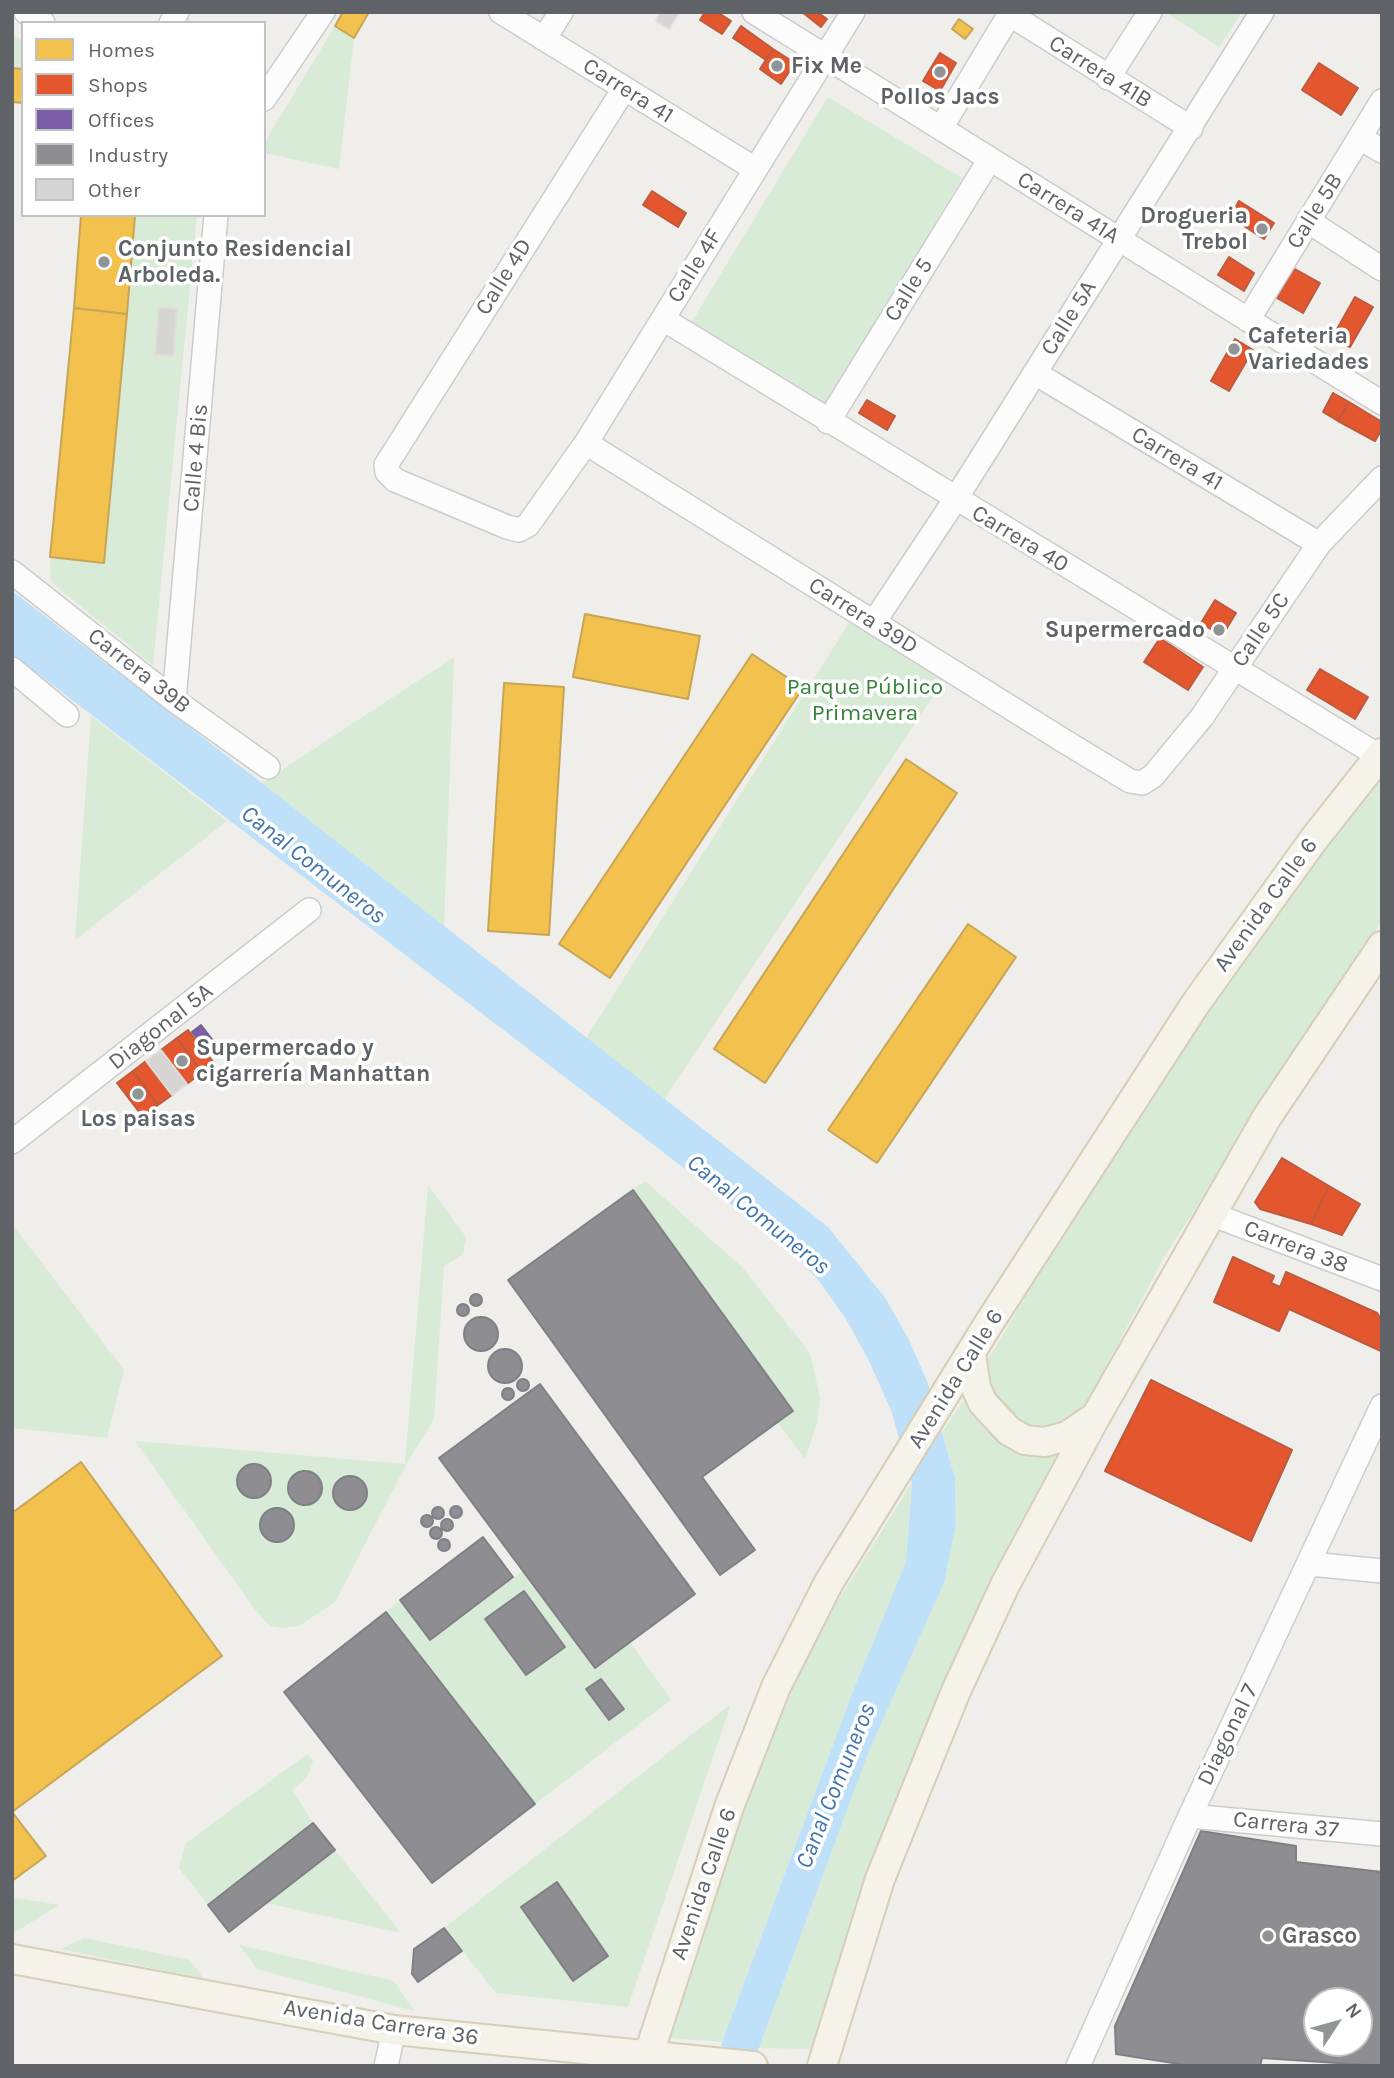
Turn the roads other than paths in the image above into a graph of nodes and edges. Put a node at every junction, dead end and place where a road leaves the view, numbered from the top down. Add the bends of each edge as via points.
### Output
1 (323, 12) edge
2 (501, 12) edge
3 (561, 12) edge
4 (754, 12) edge
5 (853, 12) edge
6 (1150, 12) edge
7 (1262, 12) edge
8 (1010, 13) edge
9 (544, 39) junction
10 (825, 56) junction
11 (1108, 78) junction
12 (624, 89) junction
13 (266, 96) edge
14 (1382, 101) edge
15 (941, 128) junction
16 (1191, 128) junction
17 (1360, 138) junction
18 (1382, 151) edge
19 (990, 159) junction
20 (755, 169) junction
21 (216, 217) edge
22 (1308, 221) junction
23 (1118, 240) junction
24 (1382, 269) edge
25 (663, 319) junction
26 (1248, 320) junction
27 (1035, 373) junction
28 (1382, 403) edge
29 (828, 422) junction
30 (586, 443) junction
31 (1382, 478) edge
32 (955, 499) junction
33 (534, 518) joint
34 (1319, 544) junction
35 (12, 572) edge
36 (874, 622) junction
37 (1235, 668) junction
38 (12, 669) edge
39 (174, 700) junction
40 (67, 715) dead end
41 (1381, 755) edge
42 (268, 767) dead end
43 (1142, 783) joint
44 (309, 910) dead end
45 (1382, 946) edge
46 (12, 1142) edge
47 (1210, 1214) junction
48 (1382, 1279) edge
49 (965, 1364) junction
50 (1382, 1406) edge
51 (1095, 1418) junction
52 (1310, 1564) junction
53 (1382, 1571) edge
54 (1190, 1816) junction
55 (1382, 1835) edge
56 (12, 1959) edge
57 (394, 2029) junction
58 (646, 2061) edge
59 (386, 2066) edge
60 (753, 2066) edge
61 (822, 2066) edge
62 (1078, 2066) edge

1 - 13 street
2 - 9 street, Carrera 41
3 - 9 street
4 - 10 street, Carrera 41A
5 - 10 street, Calle 4F
6 - 11 street
7 - 16 street, Calle 5A
8 - 11 street, Carrera 41B
8 - 15 street
9 - 12 street, Carrera 41
10 - 15 street, Carrera 41A
10 - 20 street, Calle 4F
11 - 16 street, Carrera 41B
12 - 20 street, Carrera 41
12 - 33 street, Calle 4D via 390,472 507,527 519,530
14 - 17 street, Calle 5B
15 - 19 street, Carrera 41A
16 - 23 street, Calle 5A
17 - 18 street
17 - 22 street, Calle 5B
19 - 23 street, Carrera 41A
19 - 29 street, Calle 5
20 - 25 street, Calle 4F
21 - 39 street, Calle 4 Bis
22 - 24 street
22 - 26 street, Calle 5B
23 - 26 street, Carrera 41A
23 - 27 street, Calle 5A
25 - 29 street, Carrera 40
25 - 30 street, Calle 4F
26 - 28 street, Carrera 41A
27 - 32 street, Calle 5A
27 - 34 street, Carrera 41
29 - 32 street, Carrera 40
30 - 33 street, Calle 4F
30 - 36 street, Carrera 39D
31 - 34 street, Calle 5C
32 - 36 street, Calle 5A
32 - 37 street, Carrera 40
34 - 37 street, Calle 5C
35 - 39 street, Carrera 39B
36 - 43 street, Carrera 39D via 1130,781
37 - 41 street, Carrera 40
37 - 43 street, Calle 5C via 1202,717
38 - 40 street
39 - 42 street, Carrera 39B
41 - 49 main road, Avenida Calle 6 via 1196,1003
44 - 46 street, Diagonal 5A
45 - 47 main road via 1267,1117
47 - 48 street, Carrera 38
47 - 51 main road
49 - 51 main road via 983,1403 1009,1431 1025,1440 1045,1442 1067,1436
49 - 58 main road, Avenida Calle 6 via 829,1582 776,1687 729,1807
50 - 52 street, Diagonal 7
51 - 61 main road via 1005,1585 956,1691 880,1879
52 - 53 street
52 - 54 street, Diagonal 7
54 - 55 street, Carrera 37
54 - 62 street, Diagonal 7
56 - 57 main road, Avenida Carrera 36
57 - 58 main road, Avenida Carrera 36
57 - 59 street
58 - 60 main road, Avenida Carrera 36

